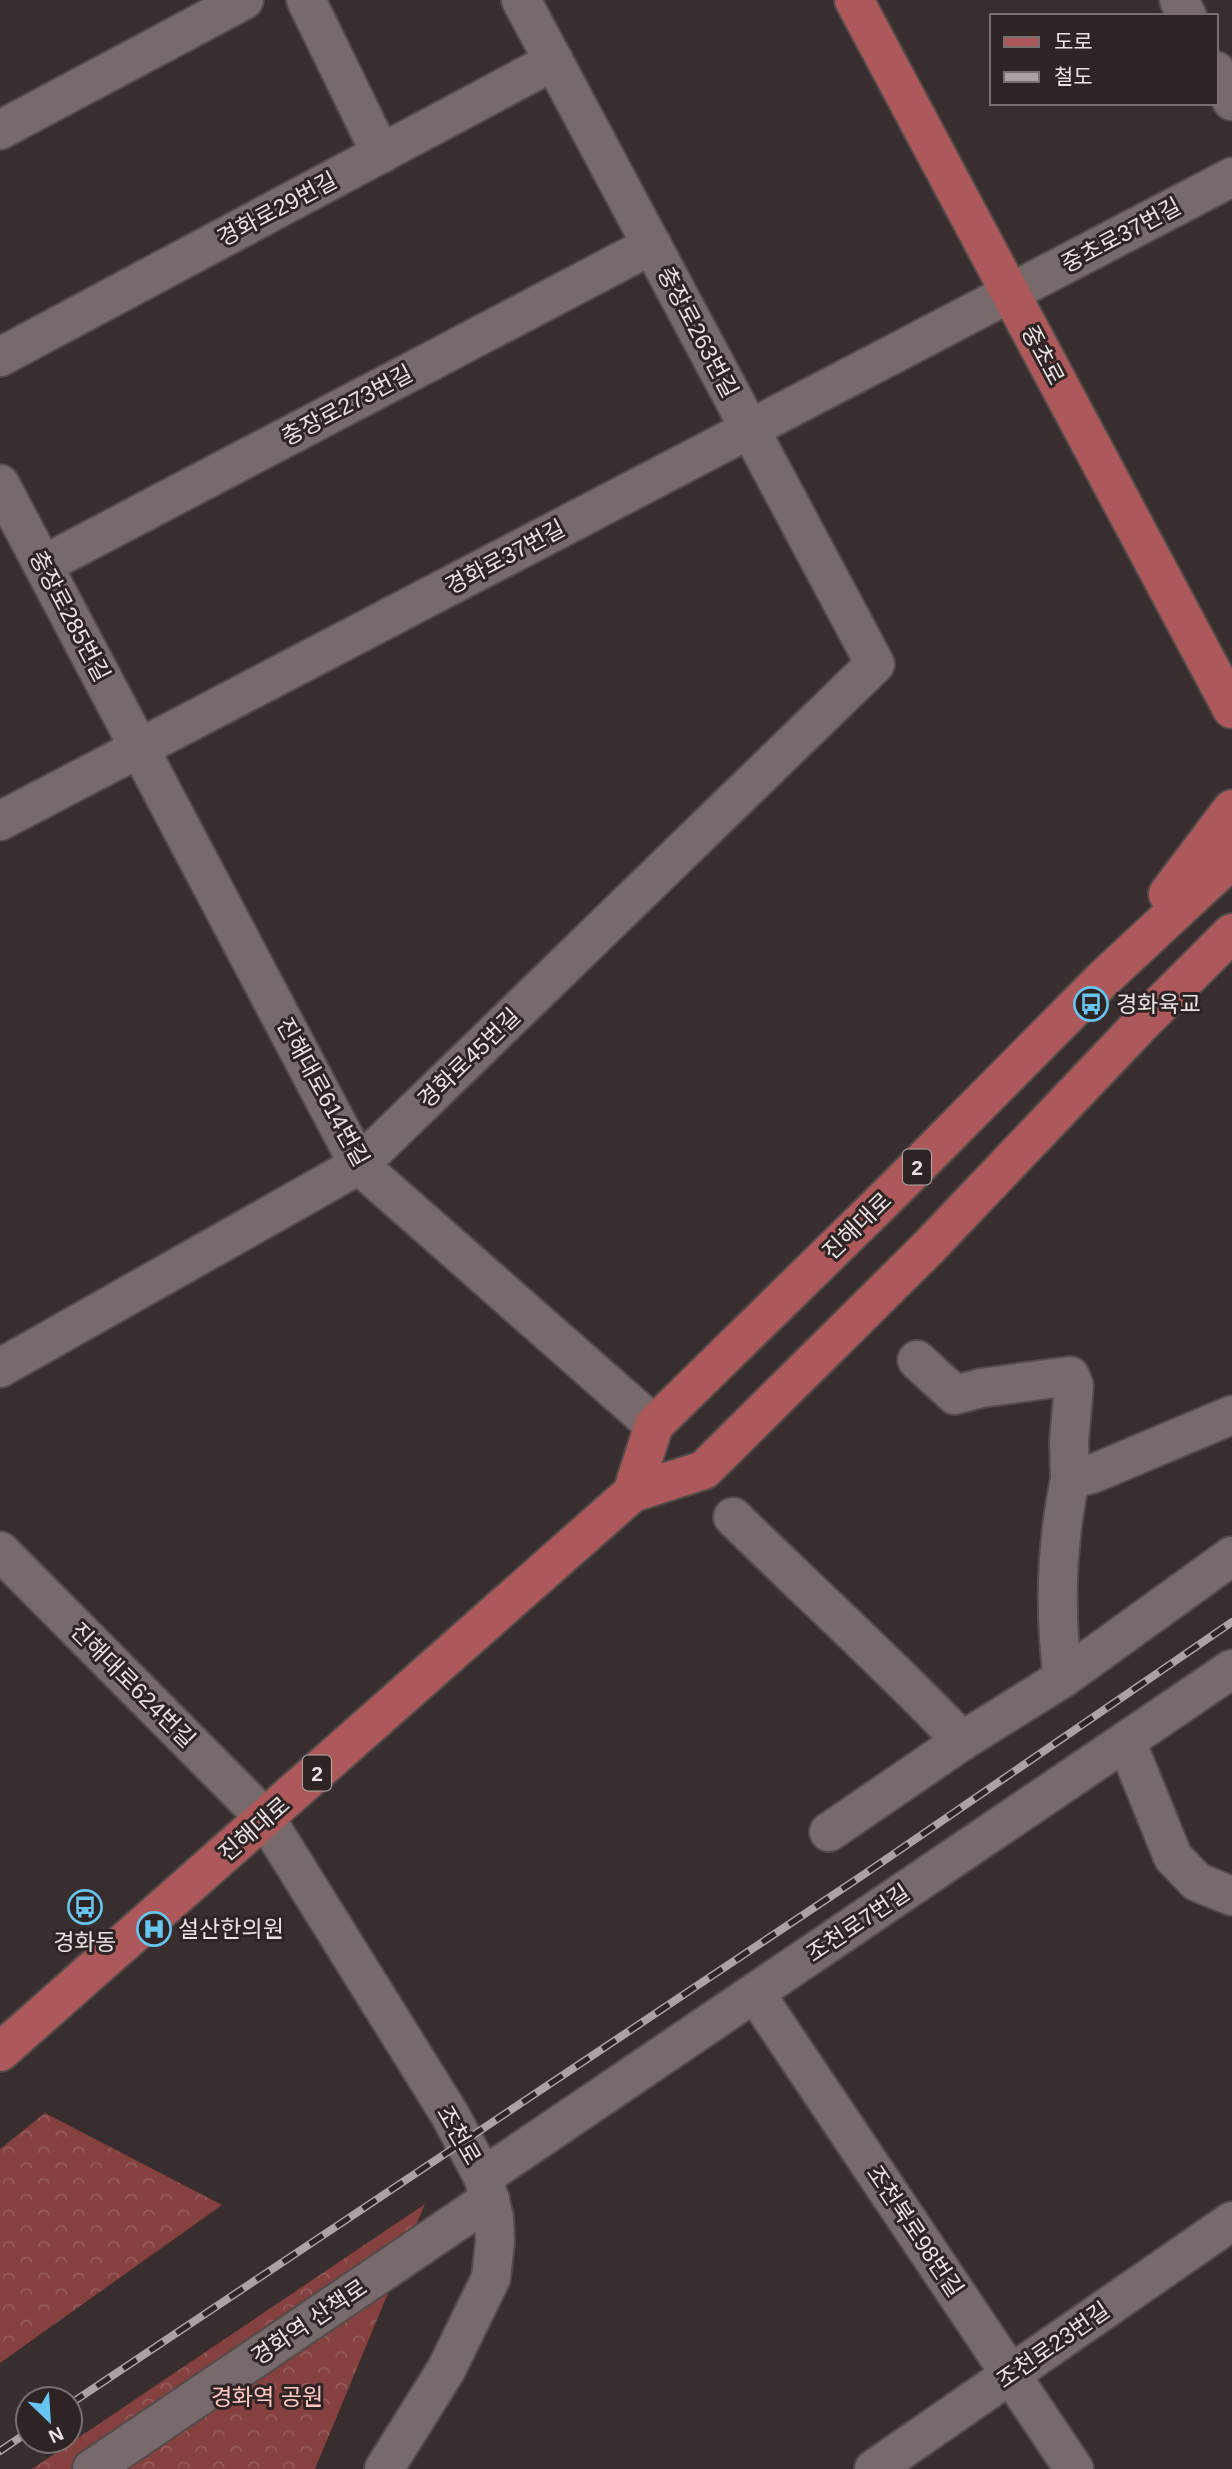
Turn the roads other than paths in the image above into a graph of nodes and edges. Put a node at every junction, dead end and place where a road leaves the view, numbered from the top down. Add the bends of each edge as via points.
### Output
1 (244, 0) edge
2 (306, 0) edge
3 (521, 0) edge
4 (854, 0) edge
5 (554, 61) junction
6 (1218, 75) edge
7 (1232, 101) edge
8 (0, 130) edge
9 (381, 154) junction
10 (1232, 177) edge
11 (652, 245) junction
12 (1010, 293) junction
13 (0, 357) edge
14 (750, 429) junction
15 (0, 484) edge
16 (43, 565) junction
17 (875, 664) joint
18 (1232, 709) edge
19 (139, 748) junction
20 (1232, 809) edge
21 (0, 821) edge
22 (1232, 859) edge
23 (1226, 942) edge
24 (1102, 980) junction
25 (359, 1165) junction
26 (917, 1360) dead end
27 (0, 1368) edge
28 (1232, 1415) edge
29 (654, 1425) junction
30 (1070, 1479) junction
31 (632, 1493) junction
32 (733, 1517) dead end
33 (0, 1550) edge
34 (1232, 1556) edge
35 (1232, 1669) edge
36 (1063, 1678) junction
37 (962, 1741) junction
38 (1126, 1741) junction
39 (265, 1819) junction
40 (830, 1832) dead end
41 (1232, 1896) edge
42 (755, 1993) junction
43 (0, 2052) edge
44 (487, 2188) junction
45 (1232, 2221) edge
46 (1011, 2374) junction
47 (92, 2469) edge
48 (384, 2469) edge
49 (874, 2469) edge
50 (1074, 2469) edge

1 - 8 street
2 - 9 street
3 - 5 street, 충장로263번길
4 - 12 main road, 중초로
5 - 9 street, 경화로29번길
5 - 11 street, 충장로263번길
6 - 7 street
9 - 13 street, 경화로29번길
10 - 12 street, 중초로37번길
11 - 14 street, 충장로263번길
11 - 16 street, 충장로273번길
12 - 14 street, 경화로37번길
12 - 18 main road, 중초로
14 - 17 street, 충장로263번길
14 - 19 street, 경화로37번길
15 - 16 street, 충장로285번길
16 - 19 street, 충장로285번길
17 - 25 street, 경화로45번길
19 - 21 street, 경화로37번길
19 - 25 street, 진해대로614번길
20 - 24 main road
22 - 24 main road, 진해대로 / 2
23 - 31 main road, 진해대로 / 2 via 929,1248 704,1469
24 - 29 main road, 진해대로 / 2
25 - 27 street, 경화로45번길
25 - 29 street, 진해대로614번길
26 - 30 street via 955,1395 1070,1376 1074,1386
28 - 30 street
29 - 31 main road, 진해대로 / 2
30 - 36 street via 1058,1572 1056,1630
31 - 39 main road, 진해대로 / 2
32 - 37 street
33 - 39 street, 진해대로624번길
34 - 36 street
35 - 38 street, 조천로7번길
36 - 37 street
37 - 40 street
38 - 41 street via 1173,1857 1197,1882
38 - 42 street, 조천로7번길
39 - 43 main road, 진해대로 / 2
39 - 44 street, 조천로 via 450,2115
42 - 44 street, 조천로7번길
42 - 46 street, 조천북로98번길
44 - 47 street, 경화역 산책로
44 - 48 street, 조천로 via 494,2217 491,2278 446,2370
45 - 46 street, 조천로23번길
46 - 49 street, 조천로23번길
46 - 50 street, 조천북로98번길

